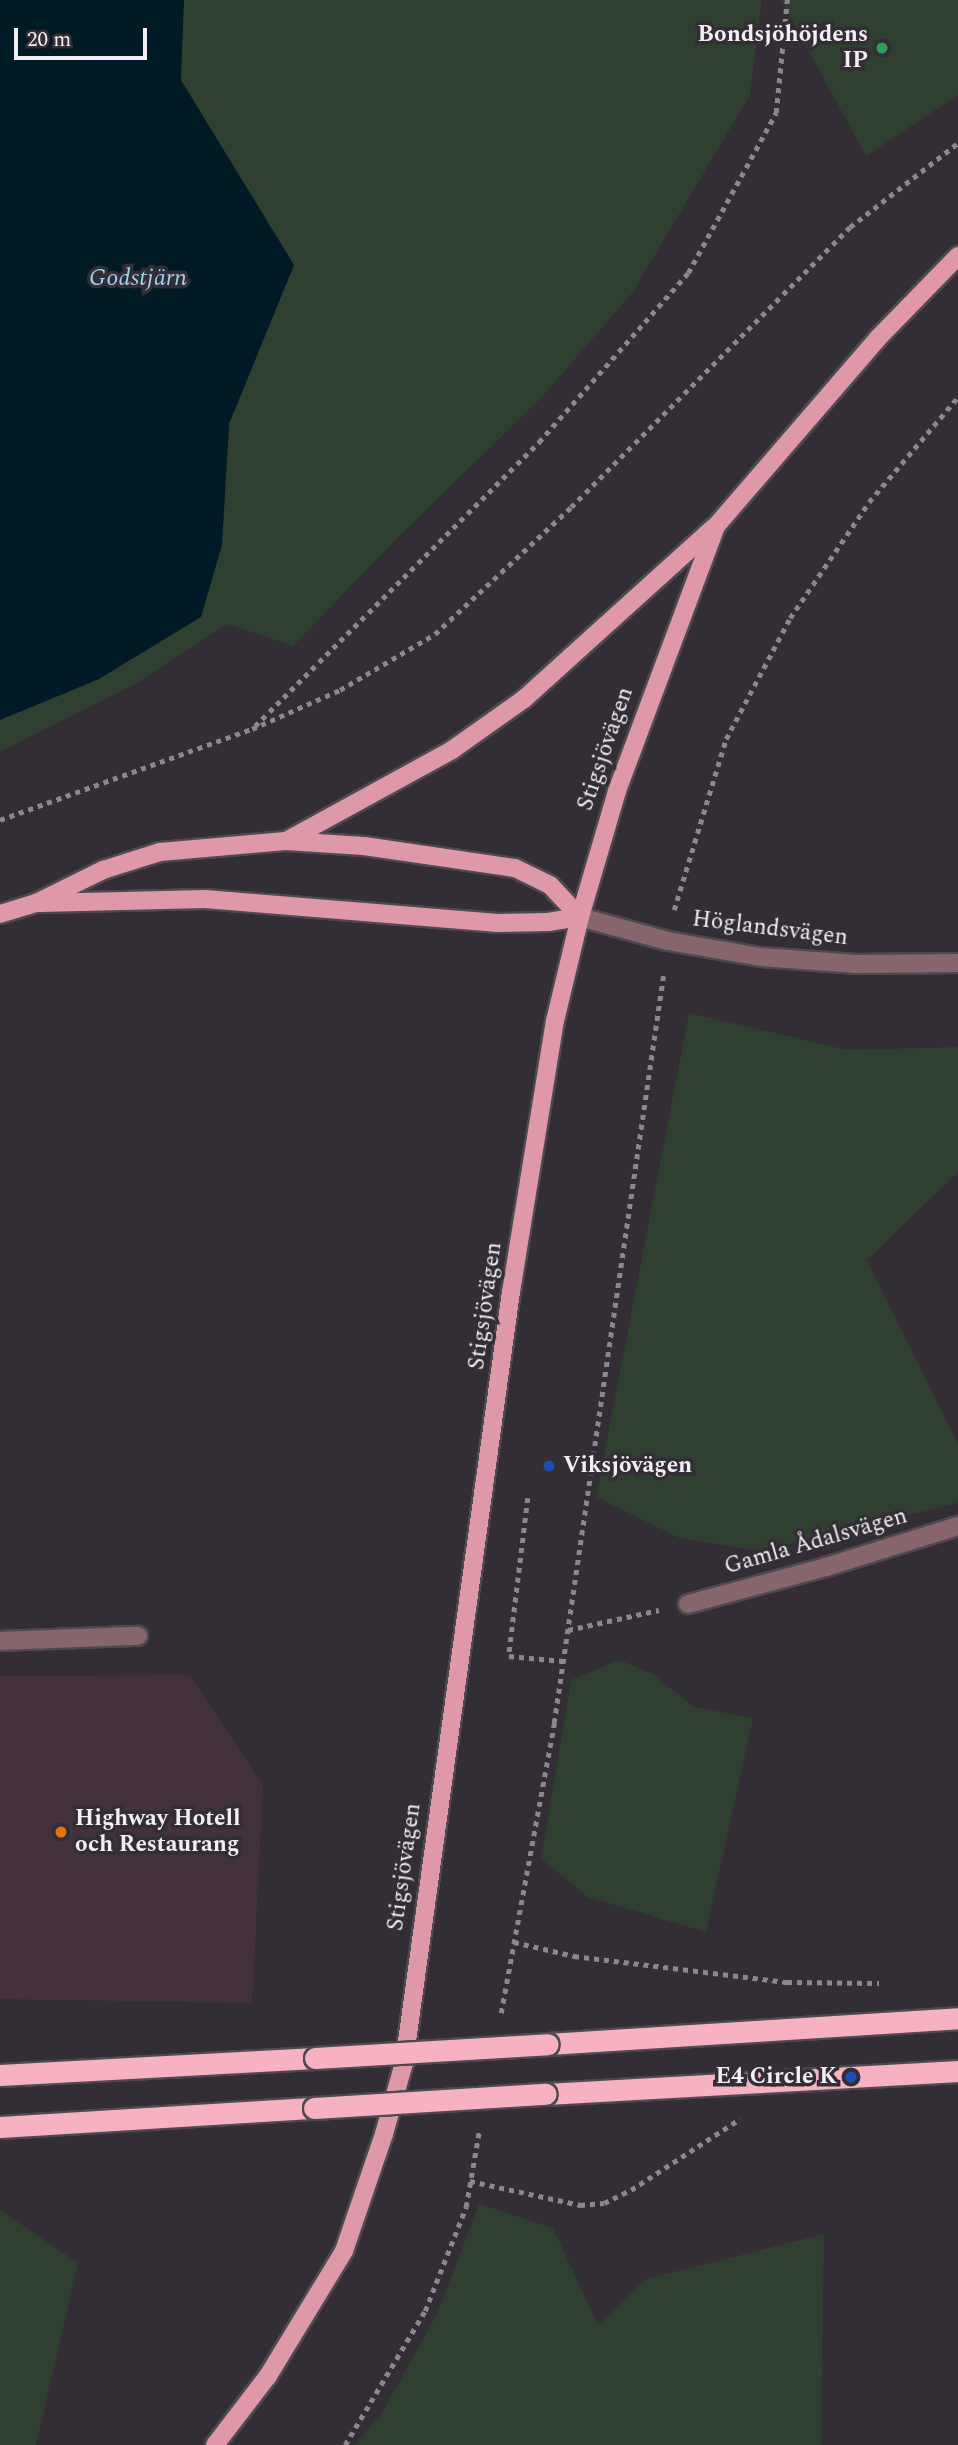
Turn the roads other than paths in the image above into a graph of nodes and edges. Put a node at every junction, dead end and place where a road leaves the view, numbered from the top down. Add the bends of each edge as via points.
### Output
1 (958, 256) edge
2 (716, 526) junction
3 (286, 841) junction
4 (36, 903) junction
5 (0, 914) edge
6 (580, 917) junction
7 (958, 963) edge
8 (958, 1526) edge
9 (688, 1604) road end
10 (138, 1636) dead end
11 (0, 1641) edge
12 (958, 2018) edge
13 (958, 2071) edge
14 (0, 2075) edge
15 (0, 2127) edge
16 (220, 2439) edge
17 (204, 2445) edge

1 - 2 main road, Stigsjövägen via 878,338
2 - 3 main road via 524,699 452,750
2 - 6 main road, Stigsjövägen via 617,791
3 - 4 main road via 160,852 103,870
3 - 6 main road via 364,846 515,868 550,885
4 - 5 main road
4 - 6 main road via 205,899 498,923
6 - 7 street, Höglandsvägen via 668,941 761,957 843,963
6 - 16 main road, Stigsjövägen via 555,1021 511,1292 404,2063 344,2251 268,2376
8 - 9 street, Gamla Ådalsvägen
10 - 11 street
12 - 14 highway, bridge
13 - 15 highway, bridge
16 - 17 main road, Stigsjövägen

